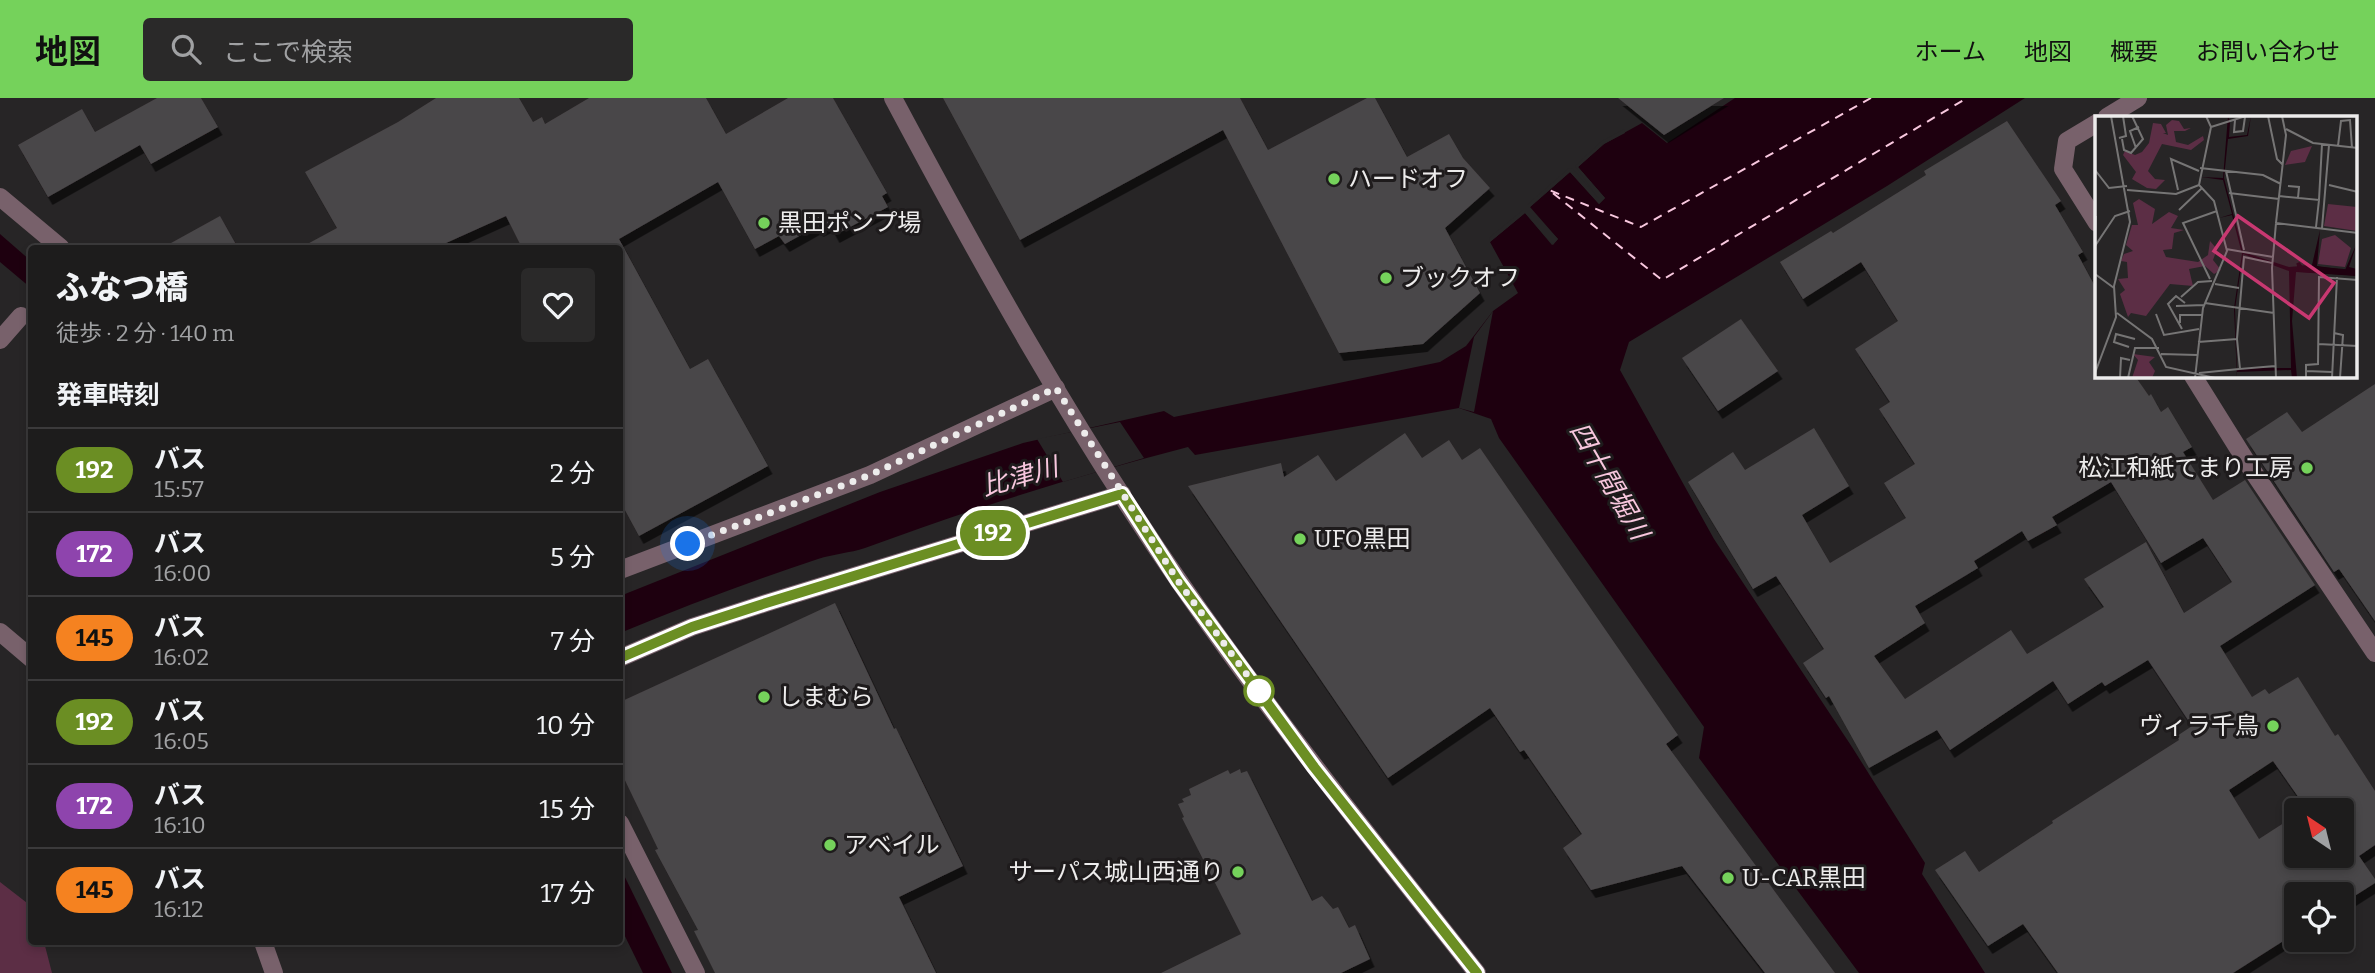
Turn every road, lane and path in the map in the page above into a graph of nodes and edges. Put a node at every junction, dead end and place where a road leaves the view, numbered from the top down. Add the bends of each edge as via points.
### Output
1 (893, 98) edge
2 (2138, 98) edge
3 (2108, 116) edge
4 (2095, 124) edge
5 (0, 197) edge
6 (2095, 220) edge
7 (57, 245) edge
8 (21, 316) dead end
9 (0, 340) edge
10 (2194, 378) edge
11 (1056, 388) junction
12 (1122, 494) junction
13 (623, 569) edge
14 (0, 632) edge
15 (2375, 653) edge
16 (28, 656) edge
17 (623, 657) edge
18 (623, 829) edge
19 (264, 945) edge
20 (274, 973) edge
21 (696, 973) edge
22 (1477, 973) edge

1 - 11 street via 972,247
2 - 3 street
4 - 6 street via 2067,141 2063,169
5 - 7 street
8 - 9 street
10 - 15 street
11 - 12 street
11 - 13 street via 870,475
12 - 17 street via 692,627
12 - 22 street via 1178,581 1306,756
14 - 16 street
18 - 21 street
19 - 20 street

